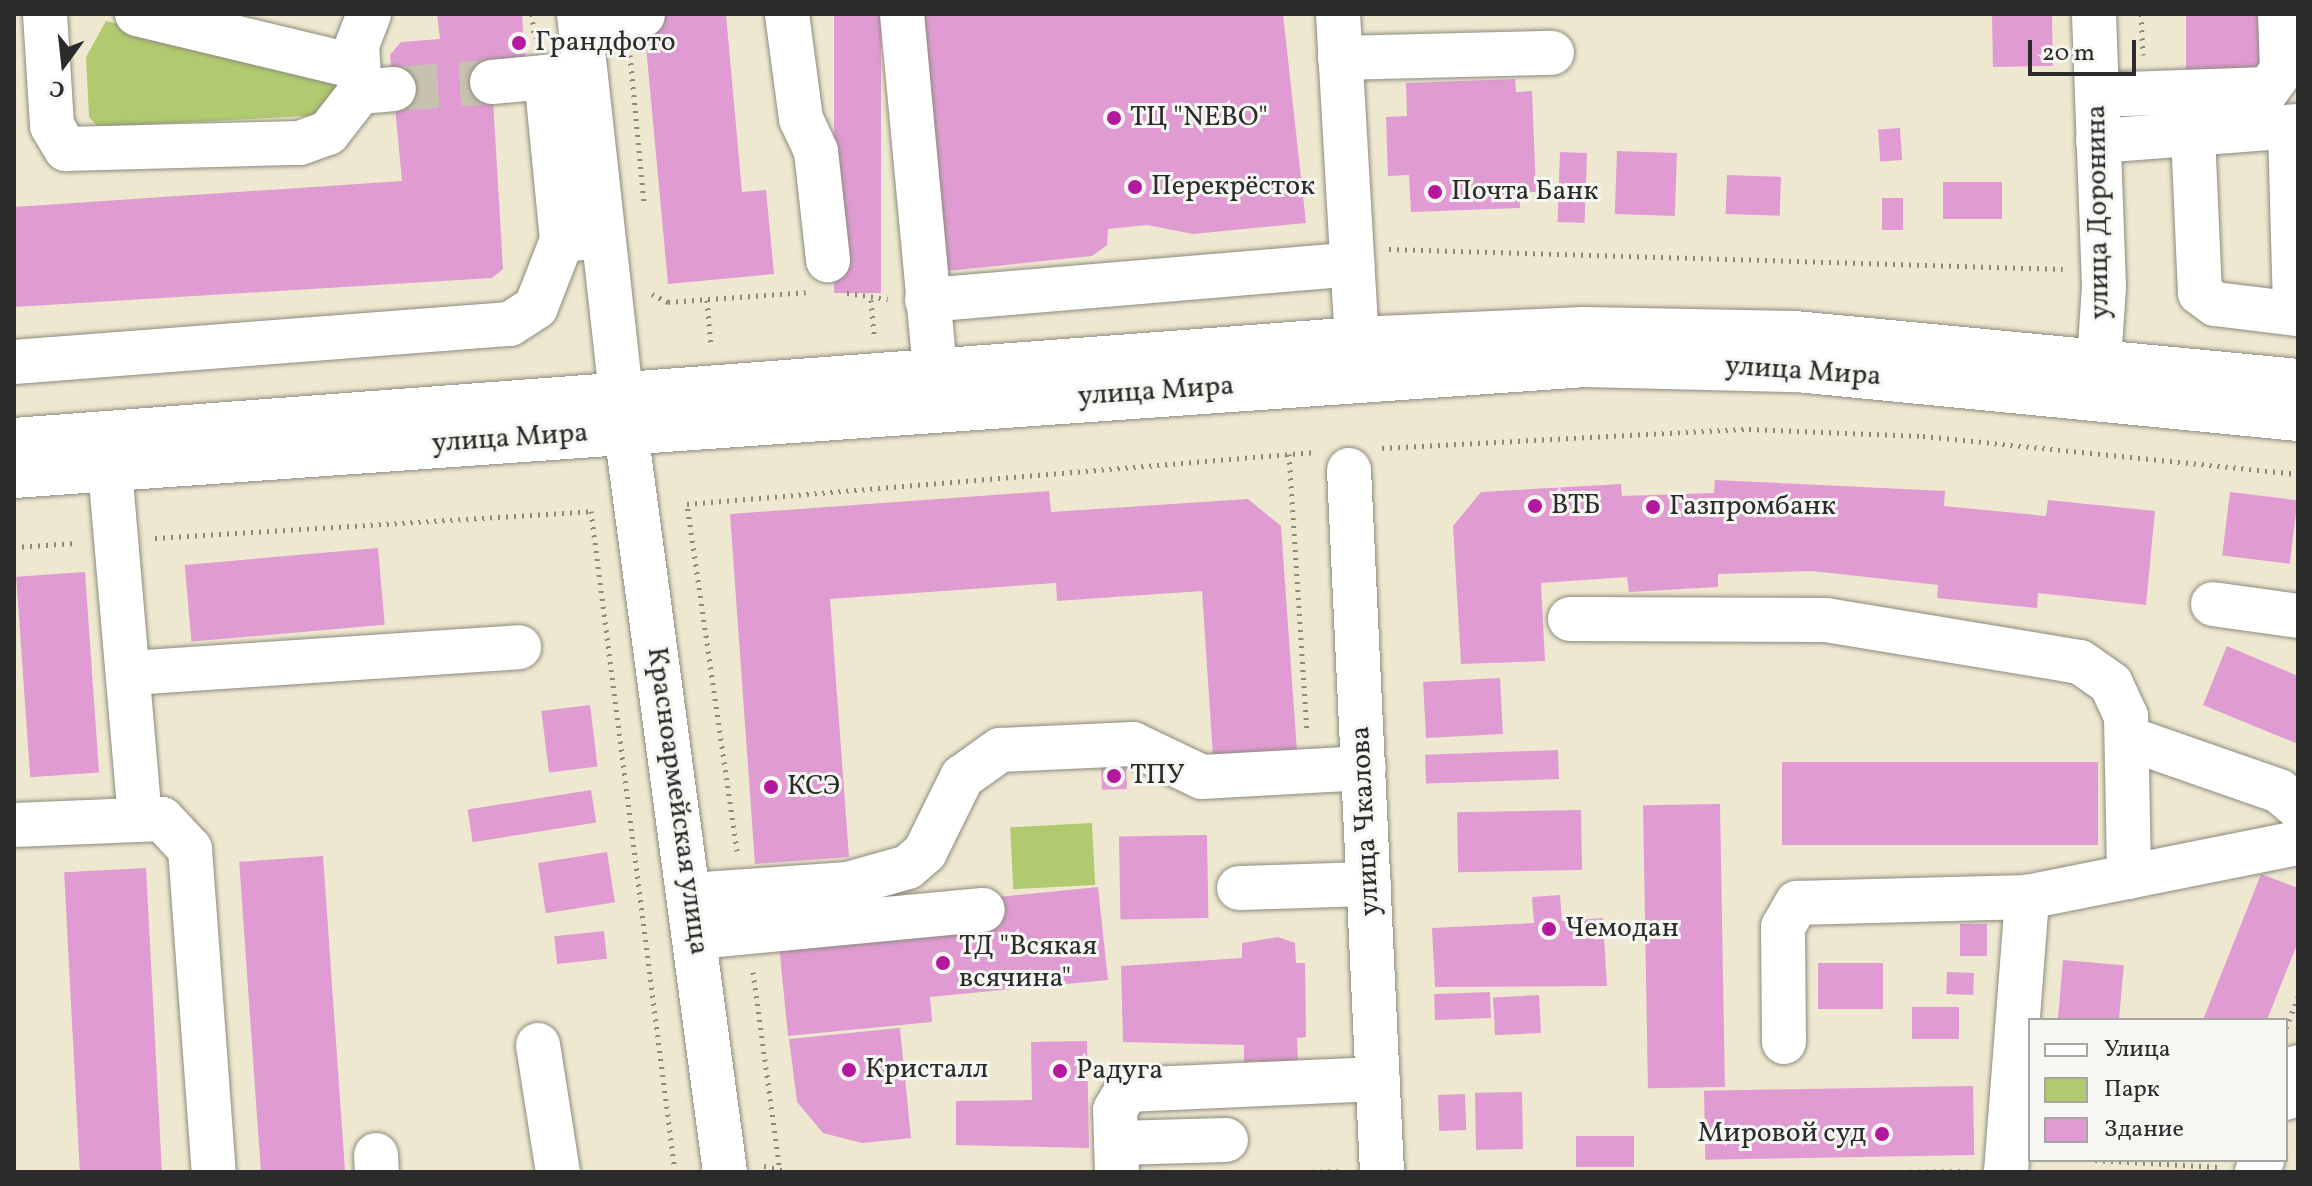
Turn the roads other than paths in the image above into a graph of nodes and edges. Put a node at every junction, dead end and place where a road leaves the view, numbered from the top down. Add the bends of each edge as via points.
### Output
1 (45, 14) edge
2 (369, 14) edge
3 (787, 14) edge
4 (902, 14) edge
5 (1338, 14) edge
6 (2094, 14) edge
7 (2280, 14) edge
8 (635, 15) edge
9 (155, 16) edge
10 (580, 17) edge
11 (1552, 53) dead end
12 (1340, 58) junction
13 (565, 75) junction
14 (371, 82) junction
15 (492, 82) tunnel mouth
16 (2097, 95) junction
17 (2294, 127) edge
18 (2193, 134) junction
19 (2098, 141) junction
20 (582, 238) junction
21 (828, 260) dead end
22 (1352, 264) junction
23 (927, 300) junction
24 (2297, 314) edge
25 (1358, 358) junction
26 (14, 362) edge
27 (935, 371) junction
28 (2097, 380) junction
29 (2298, 381) edge
30 (624, 413) junction
31 (2298, 419) edge
32 (14, 440) edge
33 (1346, 457) road end
34 (110, 469) junction
35 (14, 476) edge
36 (2213, 604) dead end
37 (2298, 616) edge
38 (1570, 619) dead end
39 (519, 647) dead end
40 (130, 673) junction
41 (2130, 739) junction
42 (1364, 768) junction
43 (2298, 807) edge
44 (140, 818) junction
45 (14, 825) edge
46 (2298, 843) edge
47 (2129, 877) junction
48 (1369, 884) junction
49 (1239, 888) dead end
50 (2027, 897) junction
51 (983, 910) dead end
52 (745, 911) junction
53 (693, 916) junction
54 (1784, 1042) dead end
55 (538, 1045) dead end
56 (2298, 1067) edge
57 (1378, 1079) junction
58 (2288, 1093) edge
59 (1226, 1140) dead end
60 (1117, 1157) edge
61 (214, 1172) edge
62 (558, 1172) edge
63 (725, 1172) edge
64 (1382, 1172) edge
65 (2006, 1172) edge

1 - 14 main road via 52,126 66,149 313,141 328,133
2 - 14 main road
3 - 21 main road via 801,119 816,151
4 - 23 main road
5 - 12 main road
6 - 16 main road, улица Доронина
7 - 16 main road via 2282,70 2268,89
8 - 10 main road
9 - 14 main road
10 - 13 main road, Красноармейская улица
11 - 12 main road
12 - 22 main road
13 - 15 main road
13 - 20 main road, Красноармейская улица
16 - 19 main road, улица Доронина
17 - 18 main road
17 - 24 main road
18 - 19 main road
18 - 24 main road via 2200,293 2215,304
19 - 28 main road, улица Доронина
20 - 26 main road via 536,307 510,324
20 - 30 main road, Красноармейская улица
22 - 23 main road
22 - 25 main road
23 - 27 main road
25 - 27 main road, улица Мира
25 - 28 main road, улица Мира via 1672,328
25 - 30 main road, улица Мира
27 - 30 main road, улица Мира
28 - 29 main road, улица Мира
28 - 31 main road, улица Мира
30 - 32 main road, улица Мира
30 - 34 main road, улица Мира
30 - 53 main road, Красноармейская улица
33 - 42 main road, улица Чкалова
34 - 35 main road, улица Мира
34 - 40 main road
36 - 37 main road
38 - 41 main road via 1826,620 2058,655 2111,684
39 - 40 main road
40 - 44 main road
41 - 43 main road via 2279,791
41 - 47 main road
42 - 48 main road, улица Чкалова
42 - 52 main road via 1193,776 1133,744 1000,750 962,777 925,852 908,867
44 - 45 main road
44 - 61 main road via 162,819 190,849
46 - 47 main road
47 - 50 main road
48 - 49 main road
48 - 57 main road, улица Чкалова
50 - 54 main road via 1797,903 1783,927
50 - 65 main road
51 - 52 main road
52 - 53 main road
53 - 63 main road, Красноармейская улица
55 - 62 main road
56 - 58 main road
57 - 60 main road via 1138,1086 1119,1098
57 - 64 main road, улица Чкалова
59 - 60 main road

